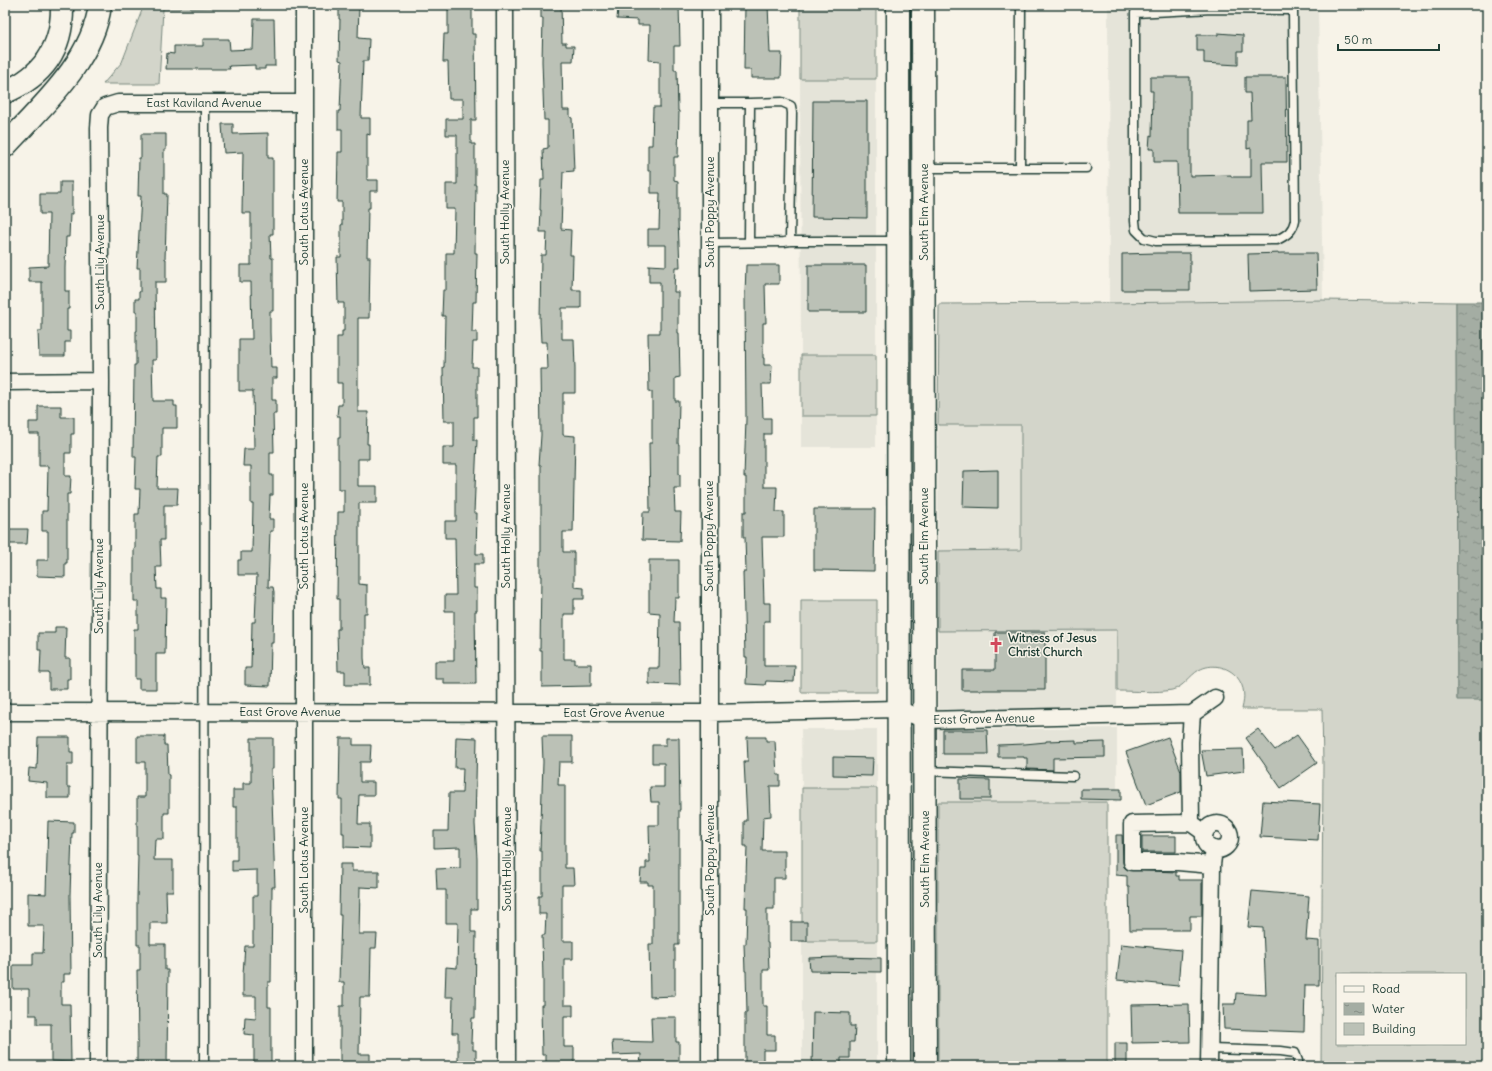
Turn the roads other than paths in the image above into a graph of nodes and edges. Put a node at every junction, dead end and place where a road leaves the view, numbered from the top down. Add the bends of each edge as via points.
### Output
1 (62, 5) edge
2 (100, 5) edge
3 (304, 5) edge
4 (505, 5) edge
5 (710, 5) edge
6 (898, 5) edge
7 (923, 5) edge
8 (1021, 5) edge
9 (1236, 7) edge
10 (1190, 8) edge
11 (5, 92) edge
12 (205, 103) junction
13 (304, 103) junction
14 (710, 103) junction
15 (750, 103) junction
16 (105, 107) joint
17 (5, 146) edge
18 (924, 168) junction
19 (1020, 168) junction
20 (1086, 168) dead end
21 (790, 240) junction
22 (899, 241) junction
23 (749, 242) junction
24 (710, 243) junction
25 (101, 381) junction
26 (5, 382) edge
27 (1215, 698) dead end
28 (899, 709) junction
29 (5, 712) edge
30 (98, 712) junction
31 (204, 712) junction
32 (304, 712) junction
33 (506, 713) junction
34 (709, 713) junction
35 (1192, 714) junction
36 (924, 720) junction
37 (924, 770) junction
38 (1073, 776) dead end
39 (1191, 823) junction
40 (1205, 832) junction
41 (1214, 849) junction
42 (1212, 865) junction
43 (1210, 1049) junction
44 (98, 1066) edge
45 (204, 1066) edge
46 (304, 1066) edge
47 (507, 1066) edge
48 (710, 1066) edge
49 (899, 1066) edge
50 (925, 1066) edge
51 (1209, 1066) edge
52 (1298, 1066) edge

1 - 11 main road via 58,40 43,66 30,79
2 - 17 main road via 93,33 72,69 47,101
3 - 13 street, South Lotus Avenue
4 - 33 street, South Holly Avenue
5 - 14 street, South Poppy Avenue
6 - 22 main road, South Elm Avenue
7 - 18 main road, South Elm Avenue
8 - 19 lane
9 - 10 lane
9 - 10 lane via 1293,10 1295,220 1287,235 1277,240 1156,241 1144,238 1136,230 1135,13
12 - 13 street, East Kaviland Avenue
12 - 16 street, East Kaviland Avenue via 134,102
12 - 31 lane
13 - 32 street, South Lotus Avenue
14 - 15 lane
14 - 24 street, South Poppy Avenue
15 - 21 lane via 782,102 791,106
15 - 23 lane
16 - 25 street, South Lily Avenue via 100,115 98,128
18 - 19 lane
18 - 36 main road, South Elm Avenue
19 - 20 lane
21 - 22 lane
21 - 23 lane
22 - 28 main road, South Elm Avenue
23 - 24 lane
24 - 34 street, South Poppy Avenue
25 - 26 street
25 - 30 street, South Lily Avenue
27 - 35 street
28 - 34 street, East Grove Avenue
28 - 36 street, East Grove Avenue
28 - 49 main road, South Elm Avenue
29 - 30 street, East Grove Avenue
30 - 31 street, East Grove Avenue
30 - 44 street, South Lily Avenue
31 - 32 street, East Grove Avenue
31 - 45 lane
32 - 33 street, East Grove Avenue
32 - 46 street, South Lotus Avenue
33 - 34 street, East Grove Avenue
33 - 47 street, South Holly Avenue
34 - 48 street, South Poppy Avenue
35 - 36 street, East Grove Avenue
35 - 39 street
36 - 37 main road, South Elm Avenue
37 - 38 lane
37 - 50 main road, South Elm Avenue
39 - 40 street
39 - 42 street via 1132,824 1132,862
40 - 41 street via 1205,841
40 - 41 street via 1210,826 1218,824 1229,830 1229,843 1222,848
41 - 42 street
42 - 43 street
43 - 51 street
43 - 52 lane via 1295,1053

